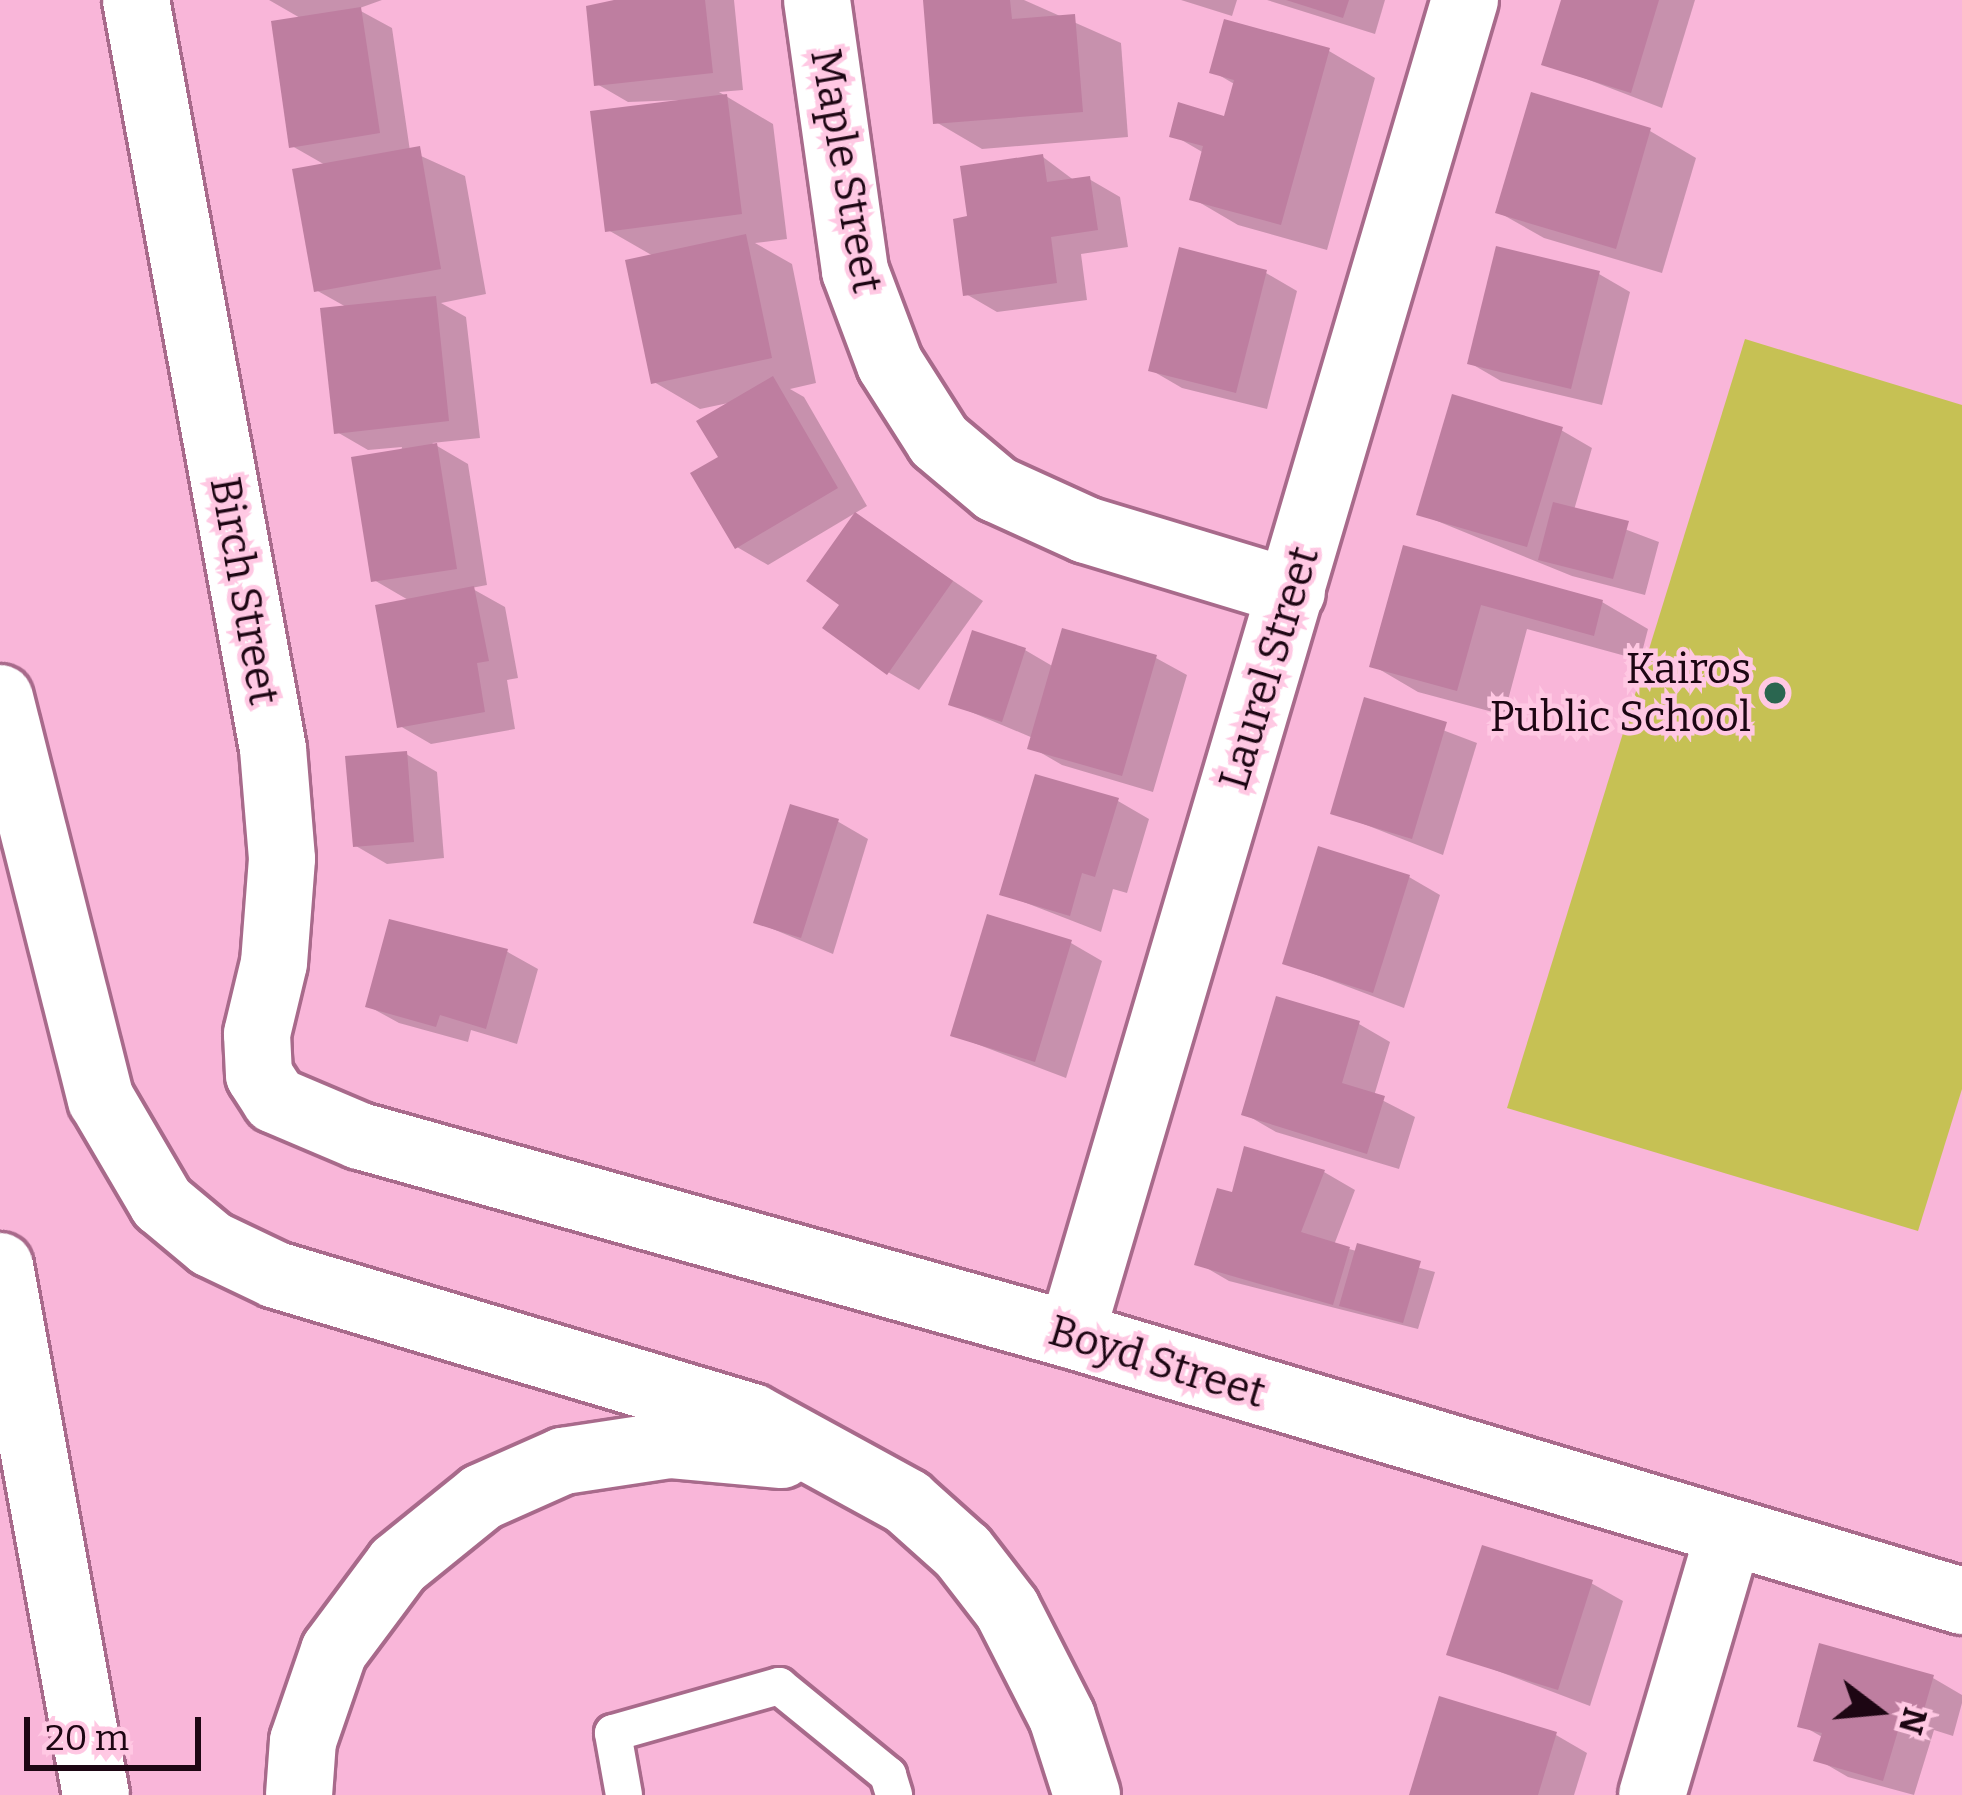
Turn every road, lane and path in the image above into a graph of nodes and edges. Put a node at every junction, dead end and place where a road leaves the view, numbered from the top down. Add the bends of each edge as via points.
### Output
1 (136, 0) edge
2 (817, 0) edge
3 (1465, 0) edge
4 (1292, 592) junction
5 (0, 698) edge
6 (350, 1131) joint
7 (0, 1266) edge
8 (1072, 1335) junction
9 (832, 1460) junction
10 (1729, 1534) junction
11 (1962, 1601) edge
12 (96, 1795) edge
13 (299, 1795) edge
14 (624, 1795) edge
15 (894, 1795) edge
16 (1087, 1795) edge
17 (1652, 1795) edge

1 - 6 main road, Birch Street via 273,749 282,859 274,963 257,1034 259,1075 275,1100
2 - 4 main road, Maple Street via 856,271 890,364 939,441 996,489 1086,530
3 - 4 main road, Laurel Street
4 - 8 main road, Laurel Street
5 - 9 main road via 101,1099 162,1203 211,1244 276,1275 752,1417
6 - 8 main road, Boyd Street
7 - 12 main road
8 - 10 main road, Boyd Street
9 - 13 main road via 669,1445 563,1461 482,1496 398,1564 334,1651 303,1741
9 - 16 main road via 907,1502 964,1552 1007,1609 1062,1718
10 - 11 main road, Boyd Street
10 - 17 main road
14 - 15 lane via 613,1733 779,1686 888,1774

